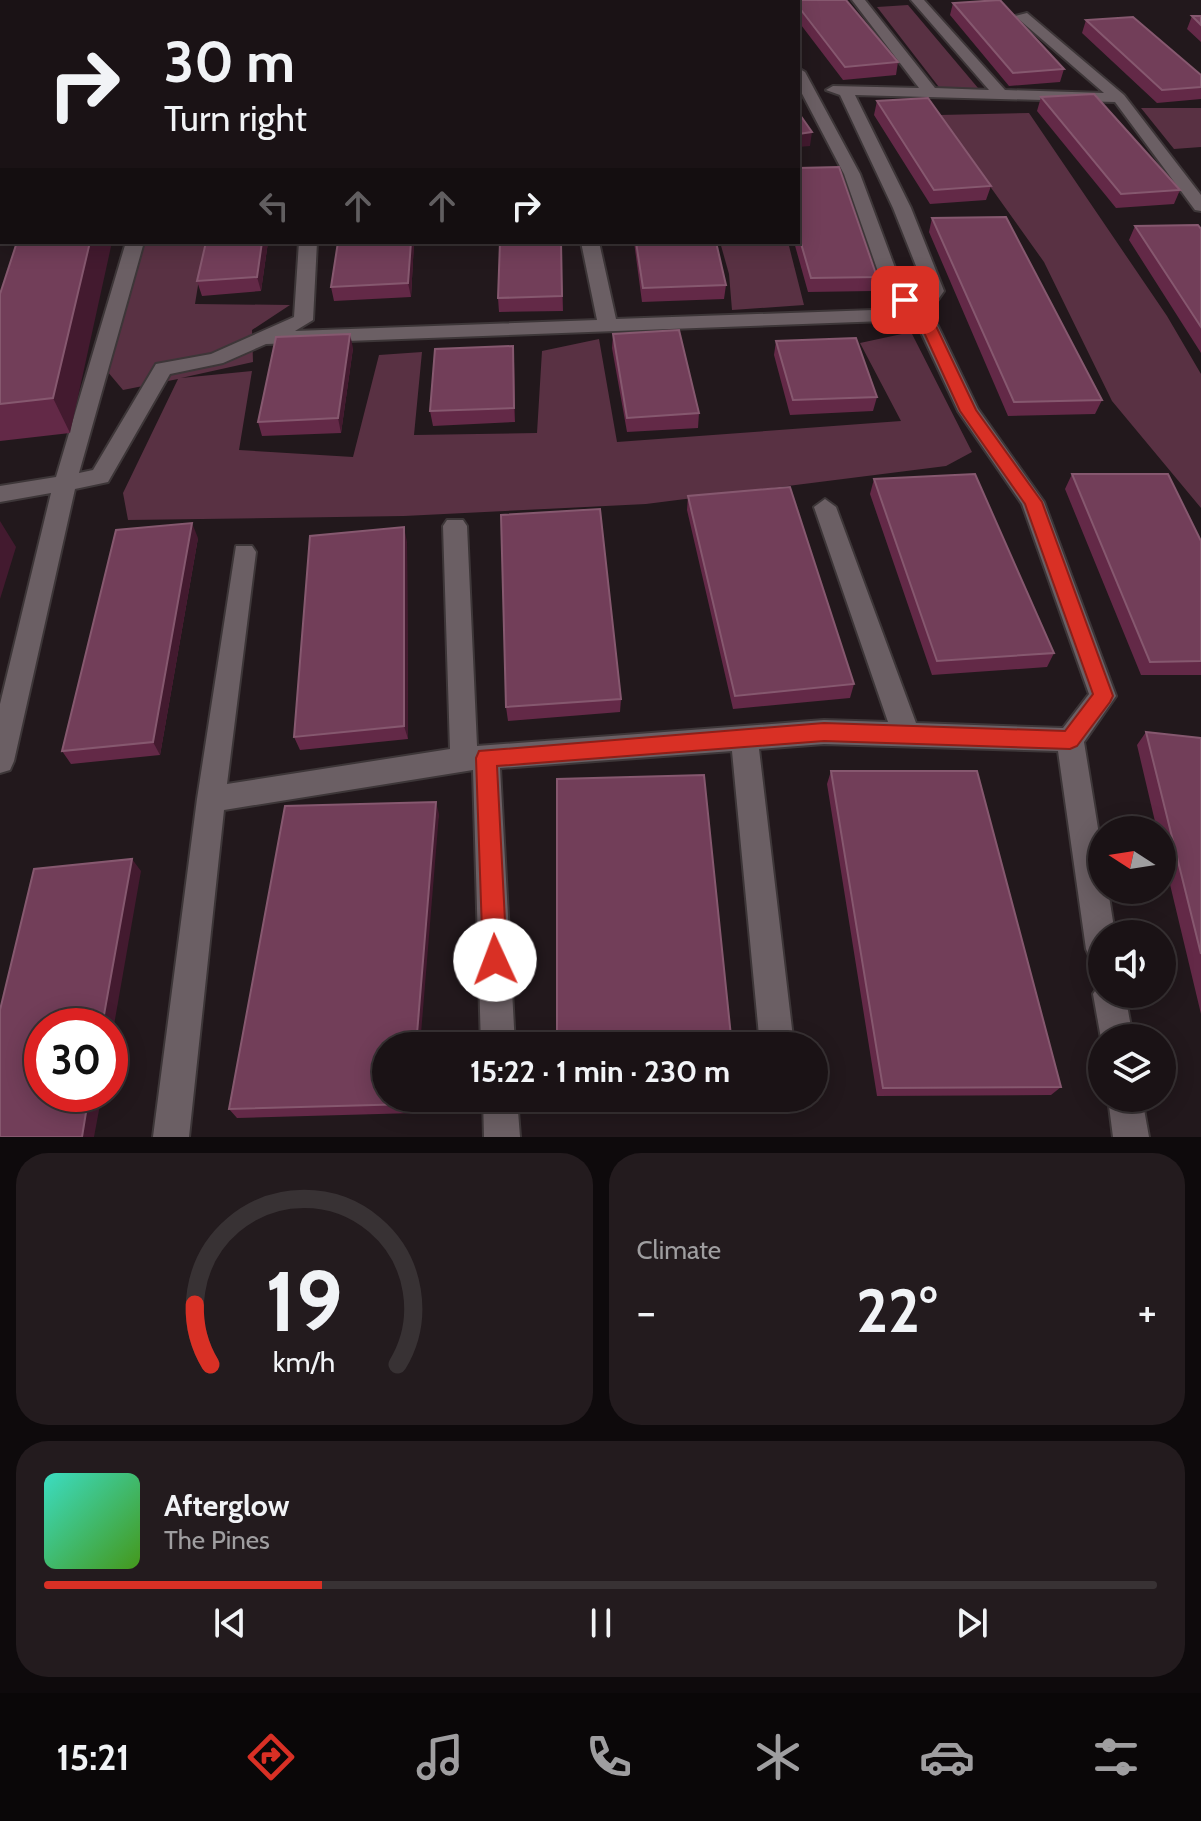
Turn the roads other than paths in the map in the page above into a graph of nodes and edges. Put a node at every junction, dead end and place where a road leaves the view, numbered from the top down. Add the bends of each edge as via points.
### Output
1 (858, 0) edge
2 (917, 0) edge
3 (1022, 16) dead end
4 (802, 83) edge
5 (845, 90) junction
6 (931, 93) junction
7 (1001, 95) junction
8 (1119, 98) junction
9 (1201, 206) edge
10 (134, 244) edge
11 (308, 244) edge
12 (590, 244) edge
13 (918, 314) junction
14 (608, 325) junction
15 (264, 338) junction
16 (65, 483) junction
17 (0, 494) edge
18 (825, 507) dead end
19 (455, 526) dead end
20 (244, 552) dead end
21 (906, 734) junction
22 (744, 738) junction
23 (1070, 740) junction
24 (475, 759) junction
25 (0, 761) edge
26 (211, 799) junction
27 (1098, 920) edge
28 (497, 1032) edge
29 (776, 1032) edge
30 (501, 1112) edge
31 (1127, 1112) edge
32 (171, 1137) edge
33 (502, 1137) edge
34 (1131, 1137) edge

1 - 6 street
2 - 7 street
3 - 8 street
4 - 5 street
4 - 13 street via 852,174 892,286
5 - 6 street
5 - 13 street via 935,291
6 - 7 street
7 - 8 street
8 - 9 street
10 - 16 street
11 - 15 street via 303,320
12 - 14 street
13 - 14 street
13 - 23 street via 968,411 1033,502 1103,696
14 - 15 street
15 - 16 street via 216,359 163,369 100,477
16 - 17 street
16 - 25 street
18 - 21 street
19 - 24 street
20 - 26 street
21 - 22 street via 824,732
21 - 23 street
22 - 24 street
22 - 29 street
23 - 27 street
24 - 26 street
24 - 28 street
26 - 32 street
30 - 33 street
31 - 34 street

